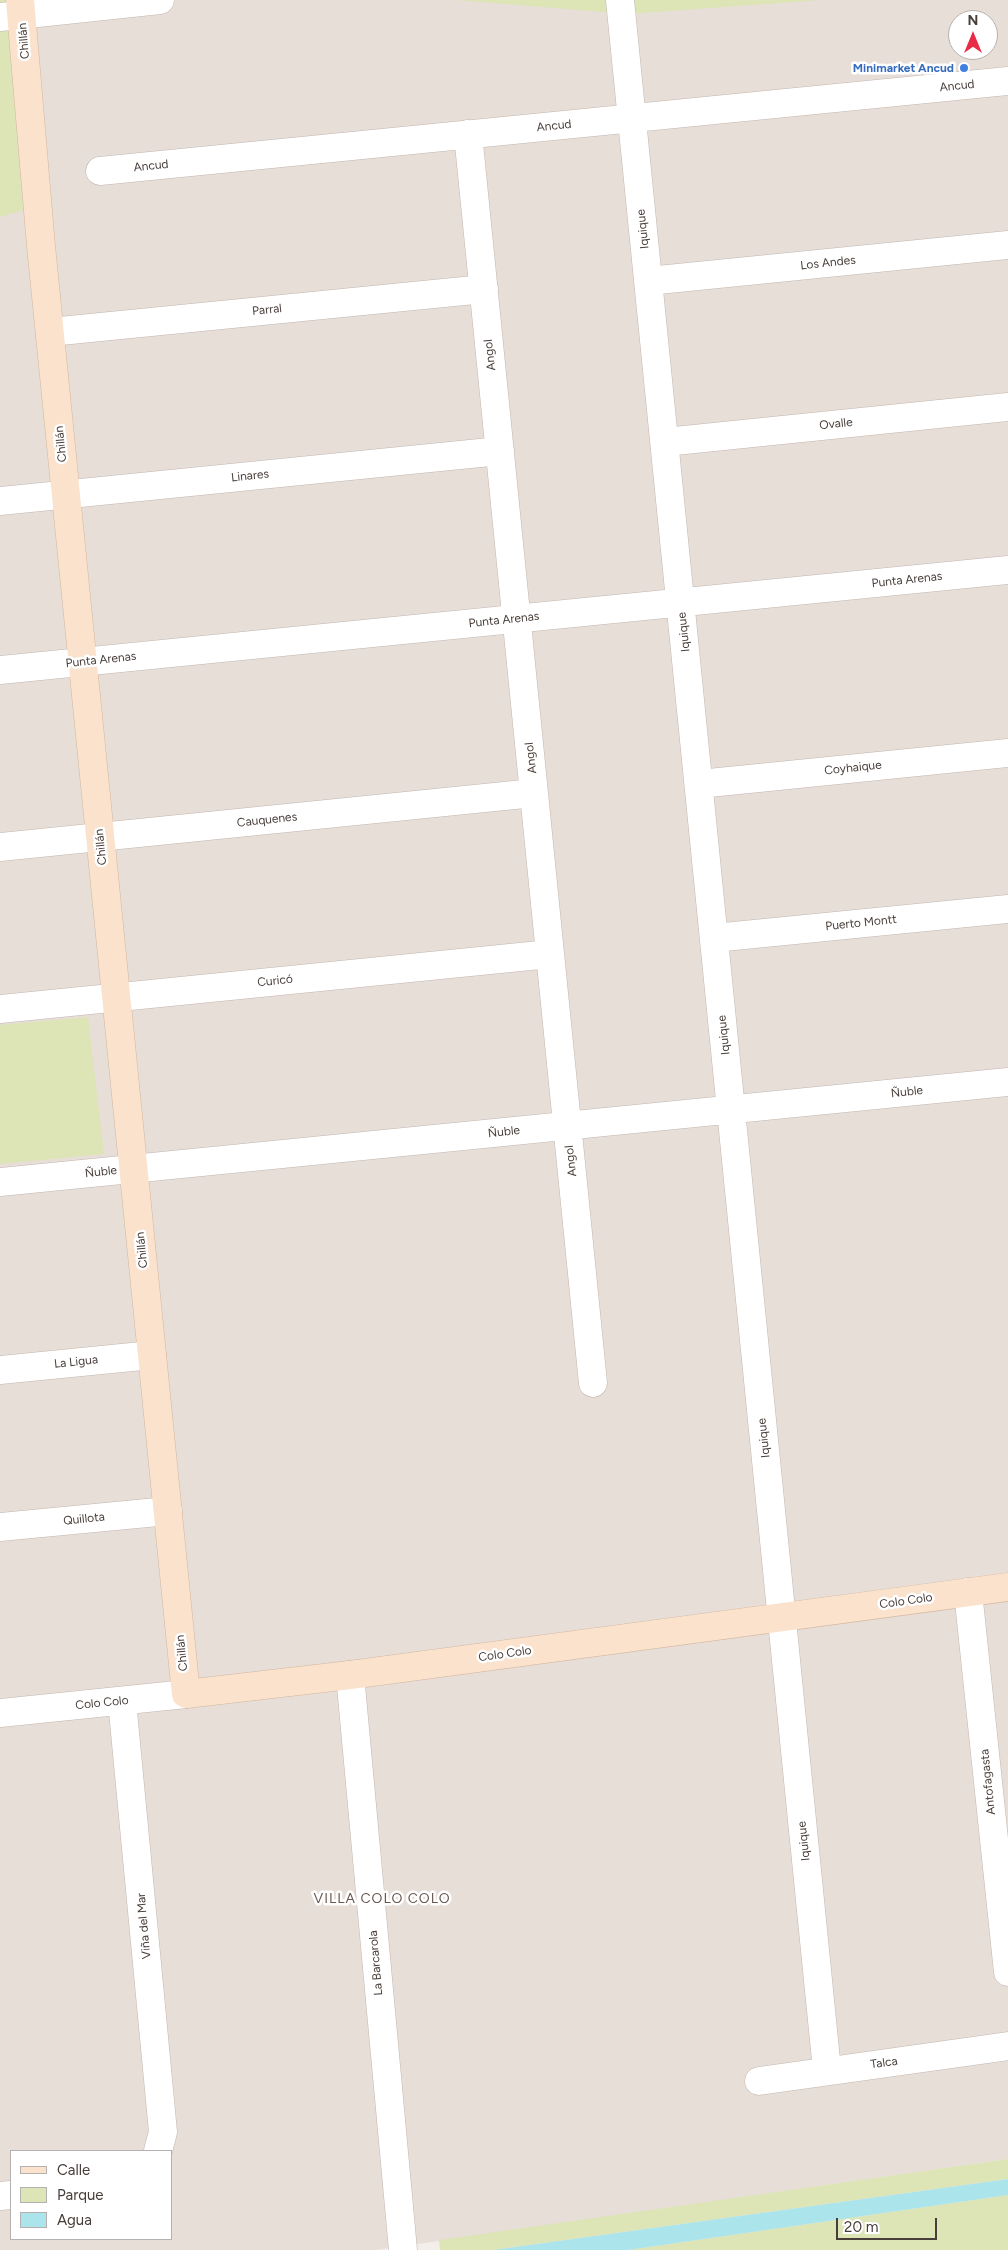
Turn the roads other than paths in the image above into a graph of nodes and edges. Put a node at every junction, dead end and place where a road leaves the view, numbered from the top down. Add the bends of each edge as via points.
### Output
1 (160, 0) edge
2 (620, 0) edge
3 (14, 10) edge
4 (1008, 81) edge
5 (632, 118) junction
6 (468, 134) junction
7 (100, 171) dead end
8 (1008, 245) edge
9 (648, 281) junction
10 (484, 288) junction
11 (50, 332) junction
12 (1008, 407) edge
13 (664, 442) junction
14 (500, 451) junction
15 (66, 494) junction
16 (0, 500) edge
17 (1008, 570) edge
18 (680, 602) junction
19 (517, 618) junction
20 (83, 662) junction
21 (0, 670) edge
22 (1008, 753) edge
23 (699, 784) junction
24 (534, 793) junction
25 (100, 837) junction
26 (0, 847) edge
27 (1008, 909) edge
28 (714, 938) junction
29 (550, 954) junction
30 (116, 997) junction
31 (0, 1009) edge
32 (1008, 1082) edge
33 (731, 1110) junction
34 (568, 1126) junction
35 (134, 1169) junction
36 (0, 1182) edge
37 (152, 1355) junction
38 (0, 1370) edge
39 (593, 1382) dead end
40 (168, 1511) junction
41 (0, 1528) edge
42 (1008, 1587) edge
43 (968, 1592) junction
44 (782, 1617) junction
45 (350, 1675) junction
46 (186, 1694) junction
47 (122, 1701) junction
48 (0, 1713) edge
49 (1008, 1972) edge
50 (1008, 2046) edge
51 (827, 2070) junction
52 (759, 2080) dead end
53 (158, 2150) edge
54 (402, 2250) edge

1 - 3 street
2 - 5 street, Iquique
3 - 11 street, Chillán
4 - 5 street, Ancud
5 - 6 street, Ancud
5 - 9 street, Iquique
6 - 7 street, Ancud
6 - 10 street, Angol
8 - 9 street, Los Andes
9 - 13 street, Iquique
10 - 11 street, Parral
10 - 14 street, Angol
11 - 15 street, Chillán
12 - 13 street, Ovalle
13 - 18 street, Iquique
14 - 15 street, Linares
14 - 19 street, Angol
15 - 16 street, Linares
15 - 20 street, Chillán
17 - 18 street, Punta Arenas
18 - 19 street, Punta Arenas
18 - 23 street, Iquique
19 - 20 street, Punta Arenas
19 - 24 street, Angol
20 - 21 street, Punta Arenas
20 - 25 street, Chillán
22 - 23 street, Coyhaique
23 - 28 street, Iquique
24 - 25 street, Cauquenes
24 - 29 street, Angol
25 - 26 street, Cauquenes
25 - 30 street, Chillán
27 - 28 street, Puerto Montt
28 - 33 street, Iquique
29 - 30 street, Curicó
29 - 34 street, Angol
30 - 31 street, Curicó
30 - 35 street, Chillán
32 - 33 street, Ñuble
33 - 34 street, Ñuble
33 - 44 street, Iquique
34 - 35 street, Ñuble
34 - 39 street, Angol
35 - 36 street, Ñuble
35 - 37 street, Chillán
37 - 38 street, La Ligua
37 - 40 street, Chillán
40 - 41 street, Quillota
40 - 46 street, Chillán
42 - 43 street, Colo Colo
43 - 44 street, Colo Colo
43 - 49 street, Antofagasta
44 - 45 street, Colo Colo
44 - 51 street, Iquique
45 - 46 street, Colo Colo
45 - 54 street, La Barcarola
46 - 47 street, Colo Colo
47 - 48 street, Colo Colo
47 - 53 street, Viña del Mar via 163,2132
50 - 51 street, Talca
51 - 52 street, Talca

